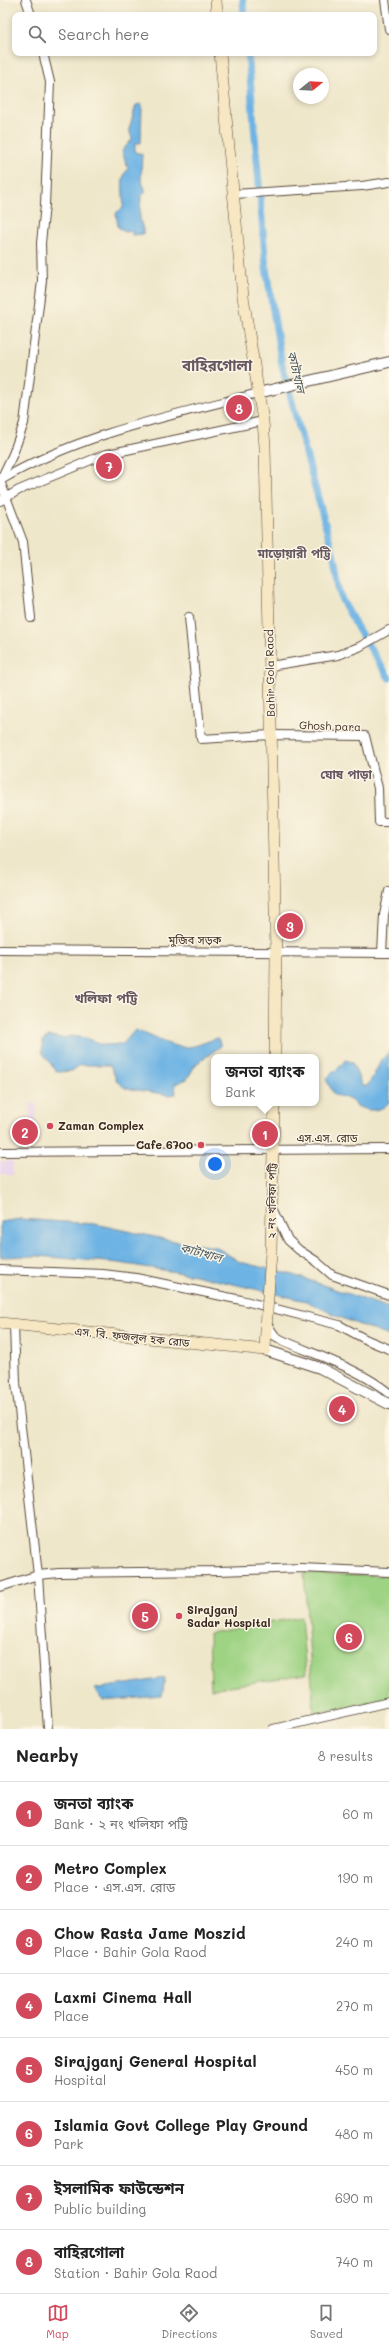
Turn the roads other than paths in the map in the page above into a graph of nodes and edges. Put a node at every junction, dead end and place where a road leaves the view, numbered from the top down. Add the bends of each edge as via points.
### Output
1 (26, 0) edge
2 (216, 0) edge
3 (385, 0) edge
4 (31, 12) edge
5 (217, 12) edge
6 (389, 29) edge
7 (44, 56) edge
8 (220, 56) edge
9 (389, 182) edge
10 (239, 194) junction
11 (389, 362) edge
12 (263, 392) junction
13 (263, 421) junction
14 (0, 481) edge
15 (3, 498) edge
16 (188, 617) dead end
17 (31, 618) dead end
18 (389, 630) edge
19 (270, 666) junction
20 (270, 735) junction
21 (389, 822) edge
22 (389, 891) edge
23 (0, 950) edge
24 (276, 952) junction
25 (385, 953) edge
26 (275, 1054) edge
27 (274, 1106) edge
28 (273, 1149) junction
29 (389, 1149) edge
30 (0, 1152) edge
31 (272, 1206) junction
32 (0, 1270) edge
33 (389, 1295) edge
34 (0, 1323) edge
35 (14, 1324) junction
36 (267, 1324) junction
37 (389, 1349) edge
38 (265, 1350) junction
39 (335, 1362) junction
40 (331, 1374) junction
41 (389, 1394) edge
42 (389, 1404) edge
43 (389, 1572) edge
44 (38, 1576) junction
45 (0, 1587) edge
46 (389, 1702) edge
47 (48, 1729) edge
48 (273, 1729) edge

1 - 4 street
2 - 5 main road
3 - 6 street
7 - 14 street via 50,82 41,243 42,281 24,423
8 - 10 main road, Bahir Gola Raod
9 - 10 street
10 - 12 main road, Bahir Gola Raod via 243,297
11 - 12 street
12 - 13 main road, Bahir Gola Raod
12 - 14 street via 85,440 47,455
13 - 15 street via 103,455
13 - 19 main road, Bahir Gola Raod
14 - 15 street
15 - 17 street via 23,542
16 - 20 street via 201,739
18 - 19 street via 359,647 338,655
19 - 20 main road, Bahir Gola Raod
20 - 21 street, Ghosh para via 365,736 378,788 379,822
20 - 24 main road, Bahir Gola Raod
22 - 25 street via 384,915
23 - 24 street, মুজিব সড়ক
24 - 25 street, মুজিব সড়ক
24 - 26 main road
27 - 28 main road, ২ নং খলিফা পট্টি
28 - 29 street, এস.এস. রোড
28 - 30 street, এস.এস. রোড
28 - 31 main road, ২ নং খলিফা পট্টি
31 - 33 street via 288,1240 299,1250 332,1274
31 - 36 main road, ২ নং খলিফা পট্টি, bridge
32 - 37 street via 104,1274 136,1278 339,1324 366,1340
34 - 35 main road, এস. বি. ফজলুল হক রোড
35 - 38 main road, এস. বি. ফজলুল হক রোড
35 - 44 street via 16,1383
36 - 38 main road, ২ নং খলিফা পট্টি
36 - 39 street via 275,1336 282,1340
38 - 40 street via 299,1360
39 - 40 street
39 - 41 street via 378,1384
40 - 42 street
43 - 44 street via 301,1568 59,1573
44 - 45 street
44 - 47 street
46 - 48 street

